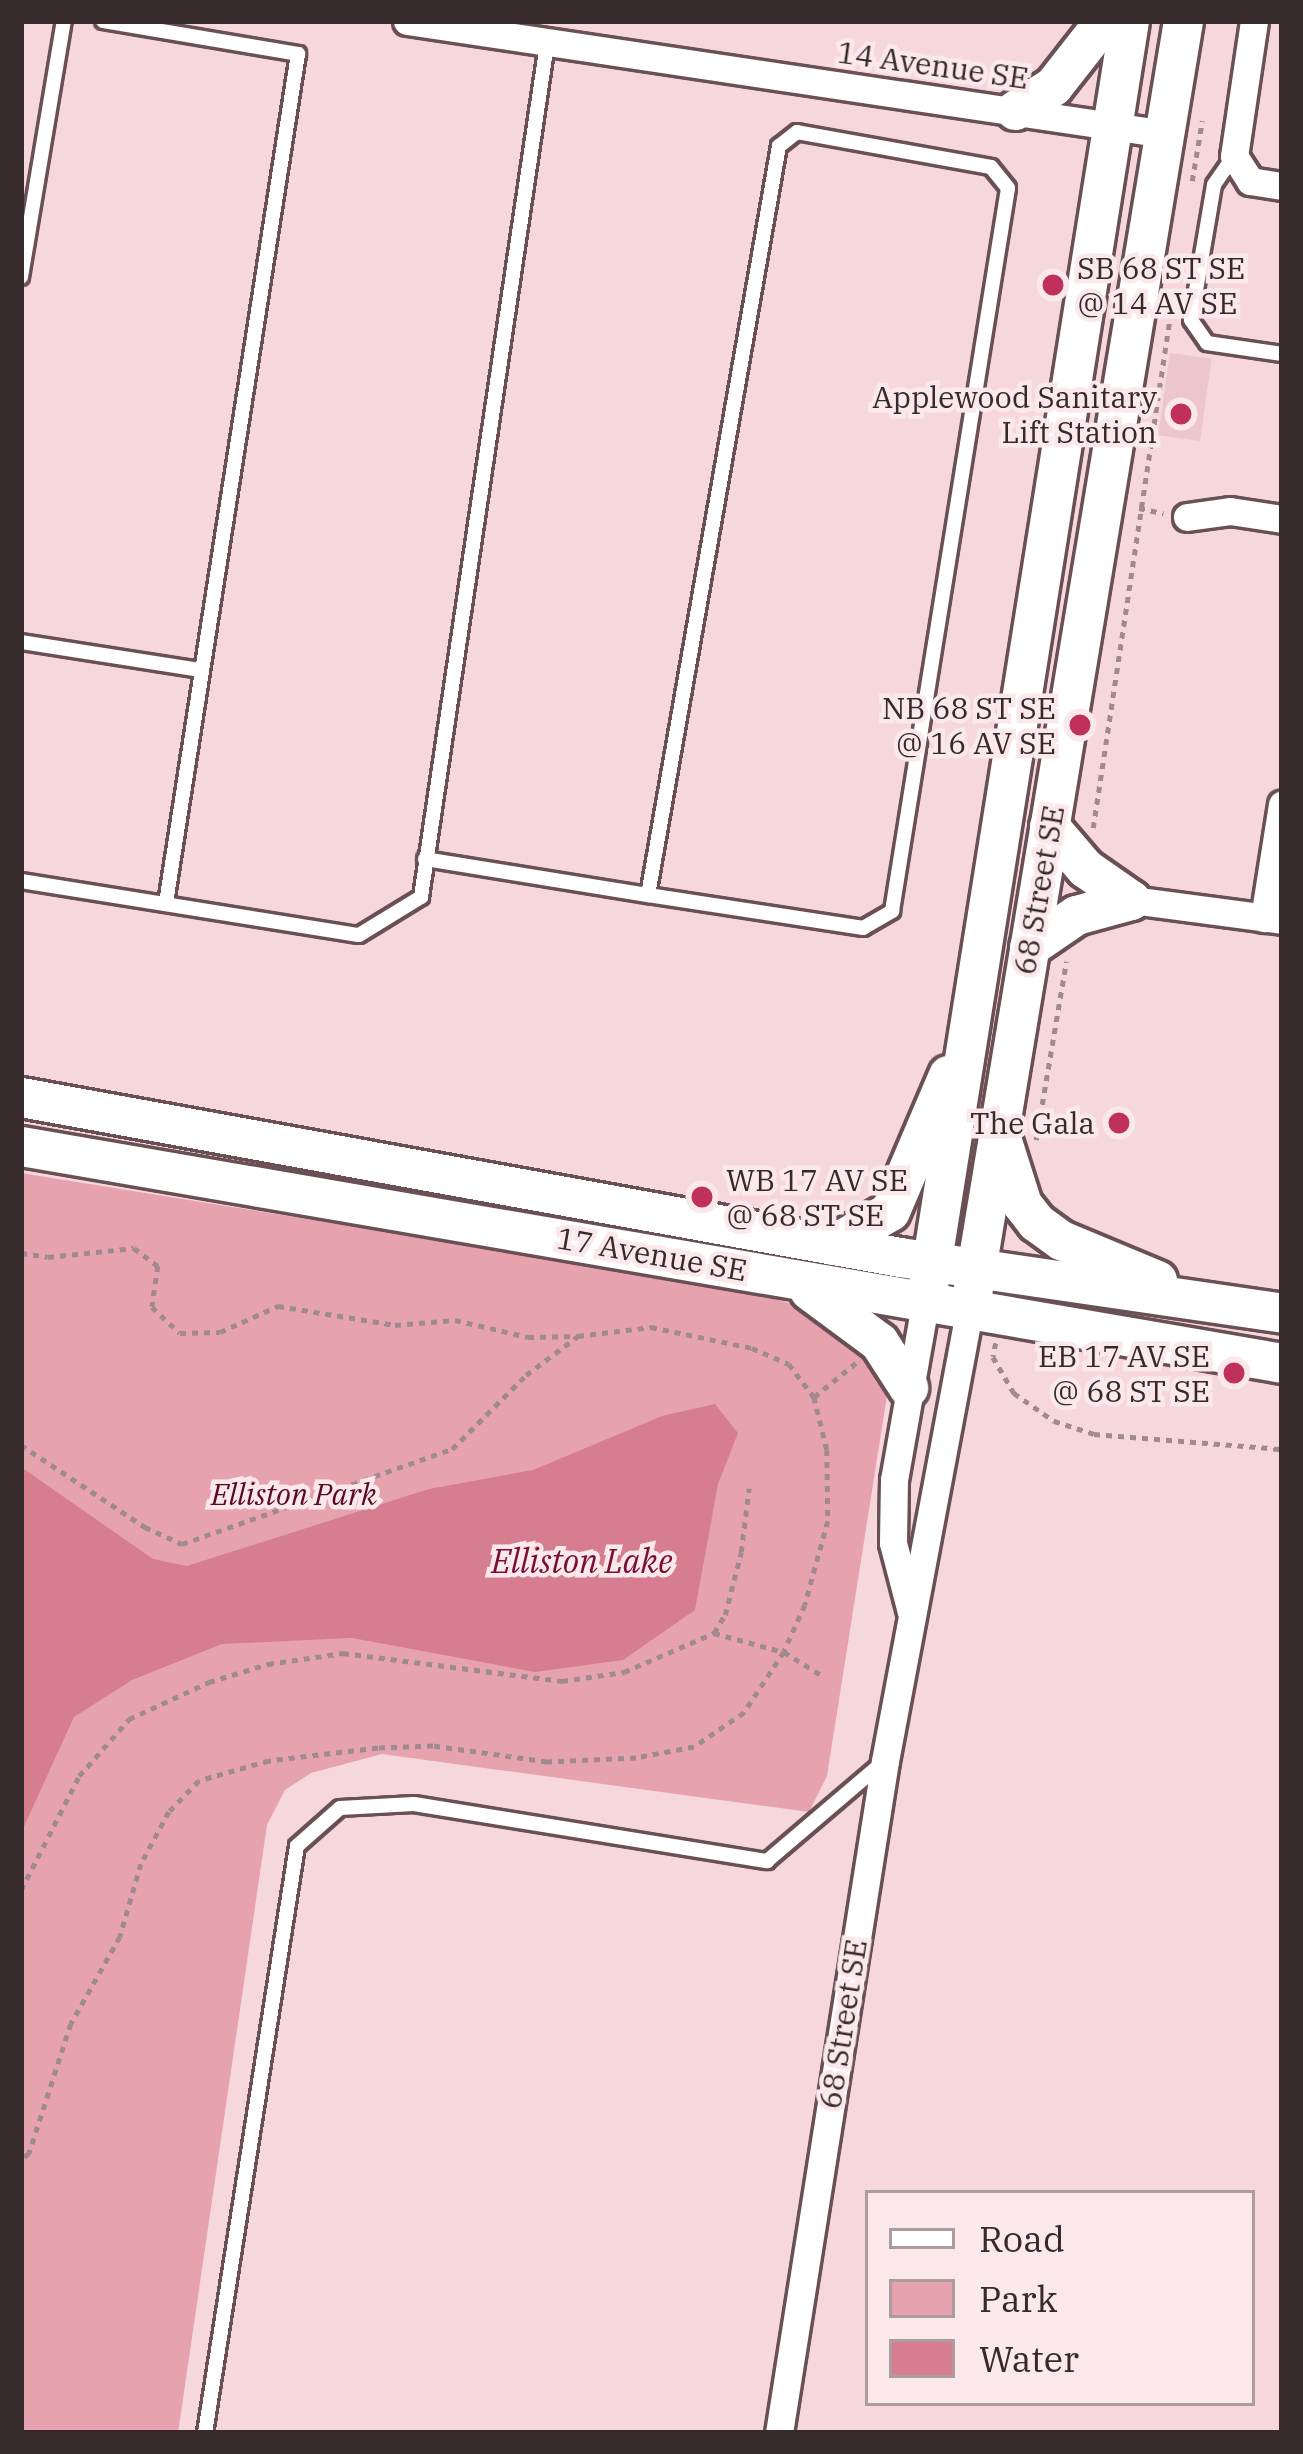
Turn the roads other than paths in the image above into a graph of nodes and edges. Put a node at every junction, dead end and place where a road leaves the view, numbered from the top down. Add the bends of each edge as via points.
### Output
1 (64, 21) edge
2 (103, 21) edge
3 (407, 21) edge
4 (1104, 21) edge
5 (1129, 21) edge
6 (1183, 21) edge
7 (1254, 21) edge
8 (549, 32) edge
9 (1015, 110) junction
10 (1111, 126) junction
11 (1165, 134) junction
12 (1234, 156) junction
13 (1282, 186) edge
14 (21, 278) edge
15 (1282, 354) edge
16 (1187, 517) dead end
17 (1282, 519) edge
18 (21, 642) edge
19 (199, 670) junction
20 (1282, 804) edge
21 (1049, 826) junction
22 (425, 859) junction
23 (21, 881) edge
24 (648, 895) junction
25 (1131, 900) junction
26 (166, 902) junction
27 (1273, 919) edge
28 (1047, 953) junction
29 (971, 1020) junction
30 (21, 1097) edge
31 (1017, 1137) junction
32 (21, 1146) edge
33 (832, 1245) junction
34 (933, 1262) junction
35 (977, 1268) junction
36 (777, 1275) junction
37 (926, 1304) junction
38 (1213, 1304) junction
39 (970, 1312) junction
40 (1282, 1313) edge
41 (1282, 1363) edge
42 (908, 1387) junction
43 (913, 1616) junction
44 (885, 1760) junction
45 (205, 2433) edge
46 (779, 2433) edge

1 - 14 lane
2 - 19 lane via 298,54
3 - 8 street, 14 Avenue SE
4 - 9 main road via 1053,86
5 - 10 main road, 68 Street SE
6 - 11 main road, 68 Street SE
7 - 12 street
8 - 9 street, 14 Avenue SE
8 - 22 lane
9 - 10 street, 14 Avenue SE
10 - 11 street, 14 Avenue SE
10 - 29 main road, 68 Street SE
11 - 21 main road, 68 Street SE
12 - 13 street via 1250,181
12 - 15 lane via 1214,185 1190,320 1207,343
16 - 17 street via 1230,511
18 - 19 lane
19 - 26 lane
20 - 27 street
21 - 25 main road via 1085,868
21 - 28 main road, 68 Street SE
22 - 24 lane
22 - 26 lane via 421,897 359,935
23 - 26 lane
24 - 24 lane via 863,928 892,911 1008,188 992,166 796,132 779,146
25 - 27 street
25 - 28 main road via 1076,915
28 - 31 main road, 68 Street SE
29 - 33 main road via 890,1210
29 - 34 main road, 68 Street SE
30 - 33 main road, 17 Avenue SE
31 - 35 main road, 68 Street SE
31 - 38 main road via 1022,1204 1036,1222
32 - 36 main road, 17 Avenue SE
33 - 34 main road, 17 Avenue SE
34 - 35 main road, 17 Avenue SE
34 - 37 main road, 68 Street SE
35 - 38 main road, 17 Avenue SE
35 - 39 main road, 68 Street SE
36 - 37 main road, 17 Avenue SE
36 - 42 main road via 860,1325
37 - 39 main road, 17 Avenue SE
37 - 42 street, 68 Street SE
38 - 40 main road, 17 Avenue SE
39 - 41 main road, 17 Avenue SE
39 - 43 street, 68 Street SE
42 - 43 street, 68 Street SE via 893,1543
43 - 44 street, 68 Street SE
44 - 45 lane via 767,1861 414,1804 340,1808 298,1846
44 - 46 street, 68 Street SE

